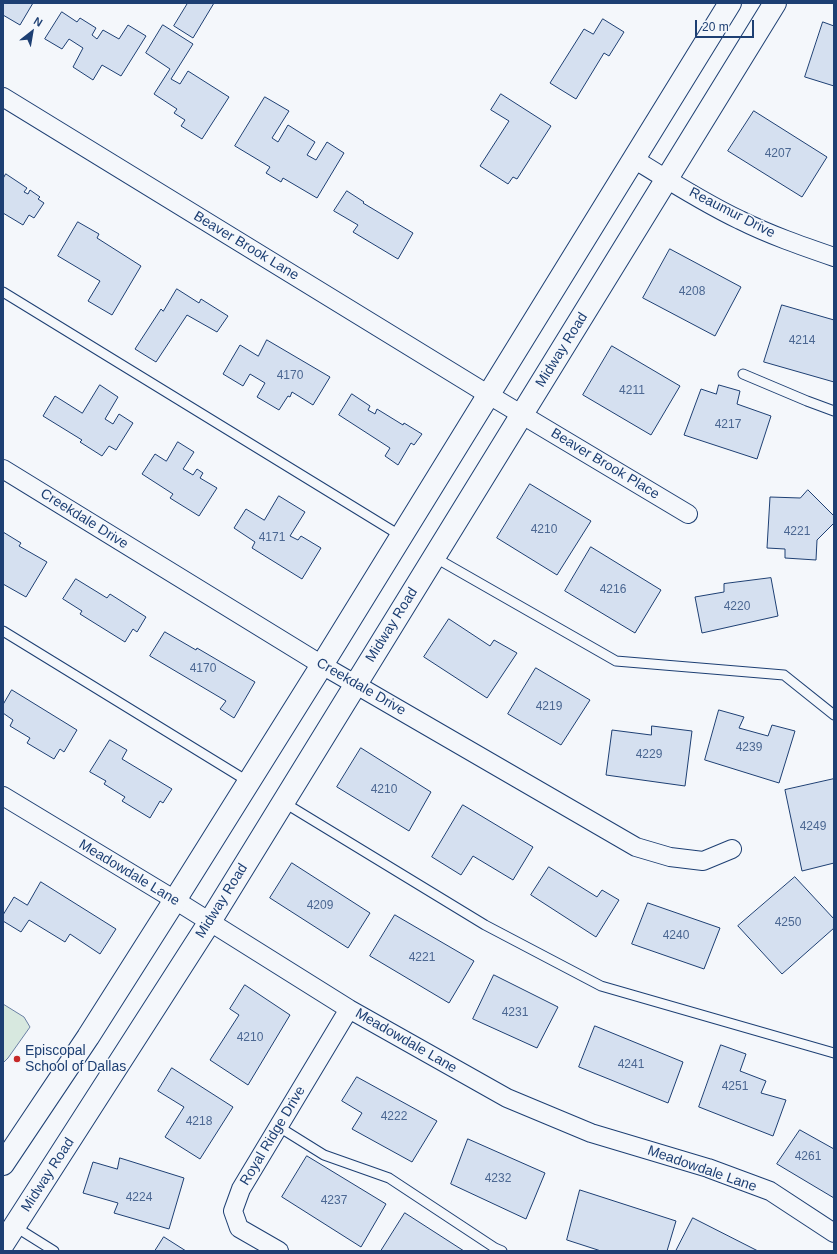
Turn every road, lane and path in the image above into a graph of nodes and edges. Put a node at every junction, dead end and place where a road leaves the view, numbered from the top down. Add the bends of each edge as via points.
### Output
1 (730, 3) edge
2 (775, 3) edge
3 (3, 98) edge
4 (634, 158) junction
5 (667, 179) junction
6 (834, 257) edge
7 (3, 292) edge
8 (744, 374) dead end
9 (488, 395) junction
10 (834, 411) edge
11 (522, 414) junction
12 (3, 469) edge
13 (688, 514) dead end
14 (401, 536) junction
15 (434, 556) junction
16 (3, 631) edge
17 (322, 665) junction
18 (355, 684) junction
19 (834, 715) edge
20 (249, 782) junction
21 (3, 796) edge
22 (283, 802) junction
23 (732, 849) dead end
24 (175, 900) junction
25 (210, 923) junction
26 (349, 1009) junction
27 (834, 1053) edge
28 (279, 1127) junction
29 (3, 1164) edge
30 (14, 1226) junction
31 (834, 1233) edge
32 (3, 1244) edge
33 (54, 1251) edge
34 (279, 1251) edge
35 (502, 1251) edge

1 - 4 main road
2 - 5 main road, Midway Road
3 - 9 street, Beaver Brook Lane
4 - 5 street, Reaumur Drive
4 - 9 main road
5 - 6 street, Reaumur Drive via 739,220 779,238
5 - 11 main road, Midway Road
7 - 14 lane
8 - 10 lane
9 - 11 street, Beaver Brook Lane
9 - 14 main road
11 - 13 street, Beaver Brook Place
11 - 15 main road, Midway Road
12 - 17 street, Creekdale Drive
14 - 17 main road
15 - 18 main road, Midway Road
15 - 19 lane via 616,661 784,675
16 - 20 lane
17 - 18 street, Creekdale Drive
17 - 20 main road
18 - 22 main road, Midway Road
18 - 23 street, Creekdale Drive via 636,847 670,857 703,861
20 - 24 main road
21 - 24 street, Meadowdale Lane
22 - 25 main road, Midway Road
22 - 27 lane via 484,924 601,986
24 - 25 street, Meadowdale Lane
24 - 29 main road
25 - 26 street, Meadowdale Lane
25 - 30 main road, Midway Road
26 - 28 street, Royal Ridge Drive
26 - 31 street, Meadowdale Lane via 507,1098 591,1133 708,1168 770,1191
28 - 34 street, Royal Ridge Drive via 241,1189 233,1211 239,1228
28 - 35 lane via 324,1155 388,1178
30 - 32 main road, Midway Road
30 - 33 lane

